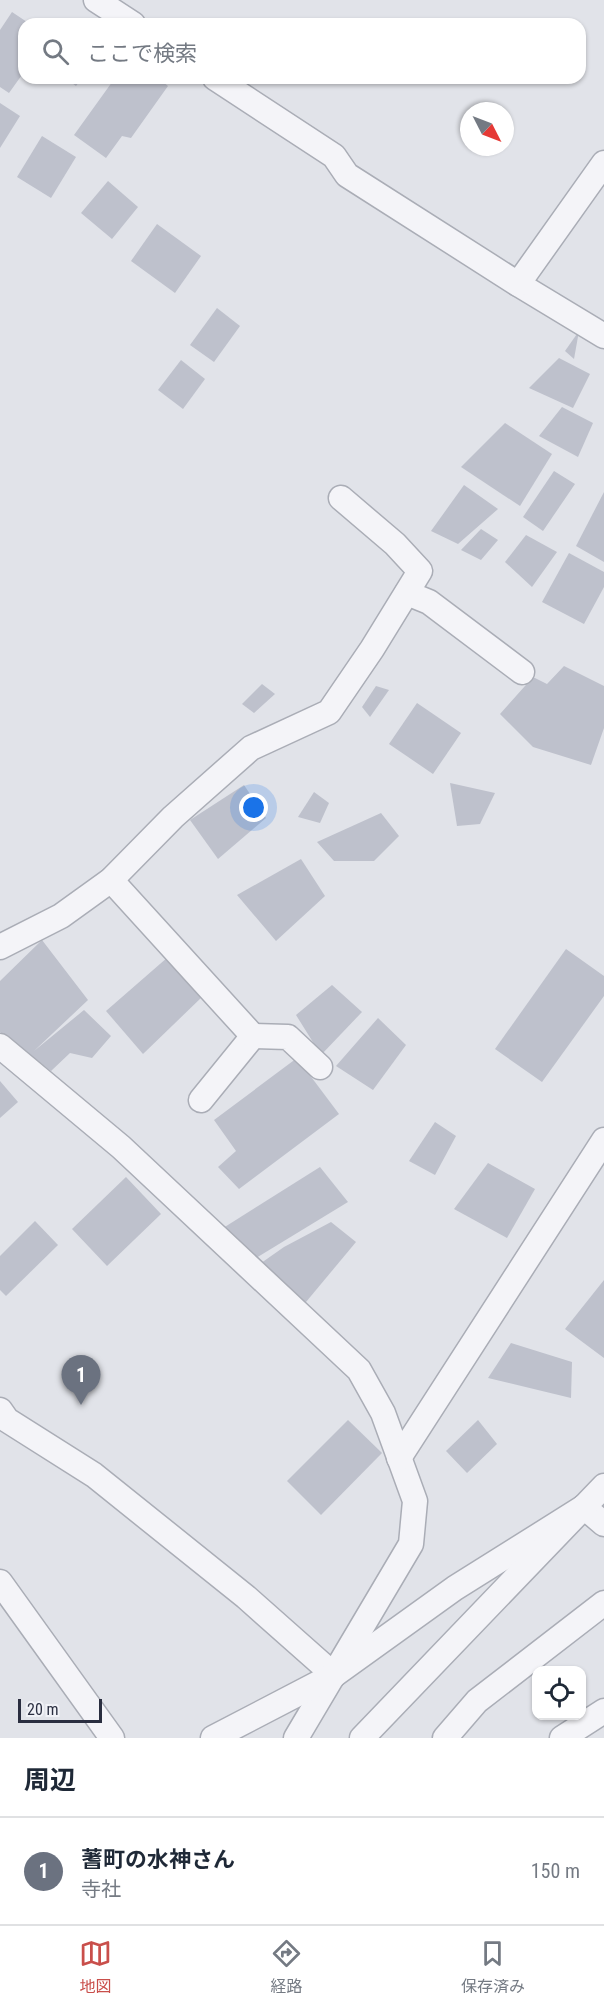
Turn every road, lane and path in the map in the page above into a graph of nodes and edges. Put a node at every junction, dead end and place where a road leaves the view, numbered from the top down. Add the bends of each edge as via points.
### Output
1 (96, 0) edge
2 (124, 18) edge
3 (224, 84) edge
4 (604, 163) edge
5 (518, 284) junction
6 (604, 336) edge
7 (341, 498) dead end
8 (407, 593) junction
9 (522, 672) dead end
10 (111, 880) junction
11 (0, 947) edge
12 (253, 1036) junction
13 (0, 1046) edge
14 (320, 1067) dead end
15 (201, 1100) dead end
16 (604, 1140) edge
17 (0, 1410) edge
18 (399, 1458) junction
19 (604, 1485) edge
20 (584, 1507) junction
21 (604, 1524) edge
22 (0, 1582) edge
23 (604, 1603) edge
24 (334, 1675) junction
25 (604, 1712) edge
26 (112, 1738) edge
27 (213, 1738) edge
28 (296, 1738) edge
29 (362, 1738) edge
30 (445, 1738) edge
31 (562, 1738) edge

1 - 2 street
3 - 5 street via 334,156 347,175
4 - 5 street
5 - 6 street
7 - 8 street via 420,571
8 - 9 street via 429,602
8 - 10 street via 328,712 251,748 173,817
10 - 11 street via 60,916
10 - 12 street
12 - 14 street via 288,1037
12 - 15 street
13 - 18 street via 121,1147 359,1370 383,1413
16 - 18 street
17 - 24 street via 7,1420 94,1474 246,1597
18 - 24 street via 415,1501 411,1544
19 - 20 street
20 - 21 street
20 - 24 street via 455,1588
20 - 29 street
22 - 26 street
23 - 30 street via 477,1701
24 - 27 street
24 - 28 street
25 - 31 street

